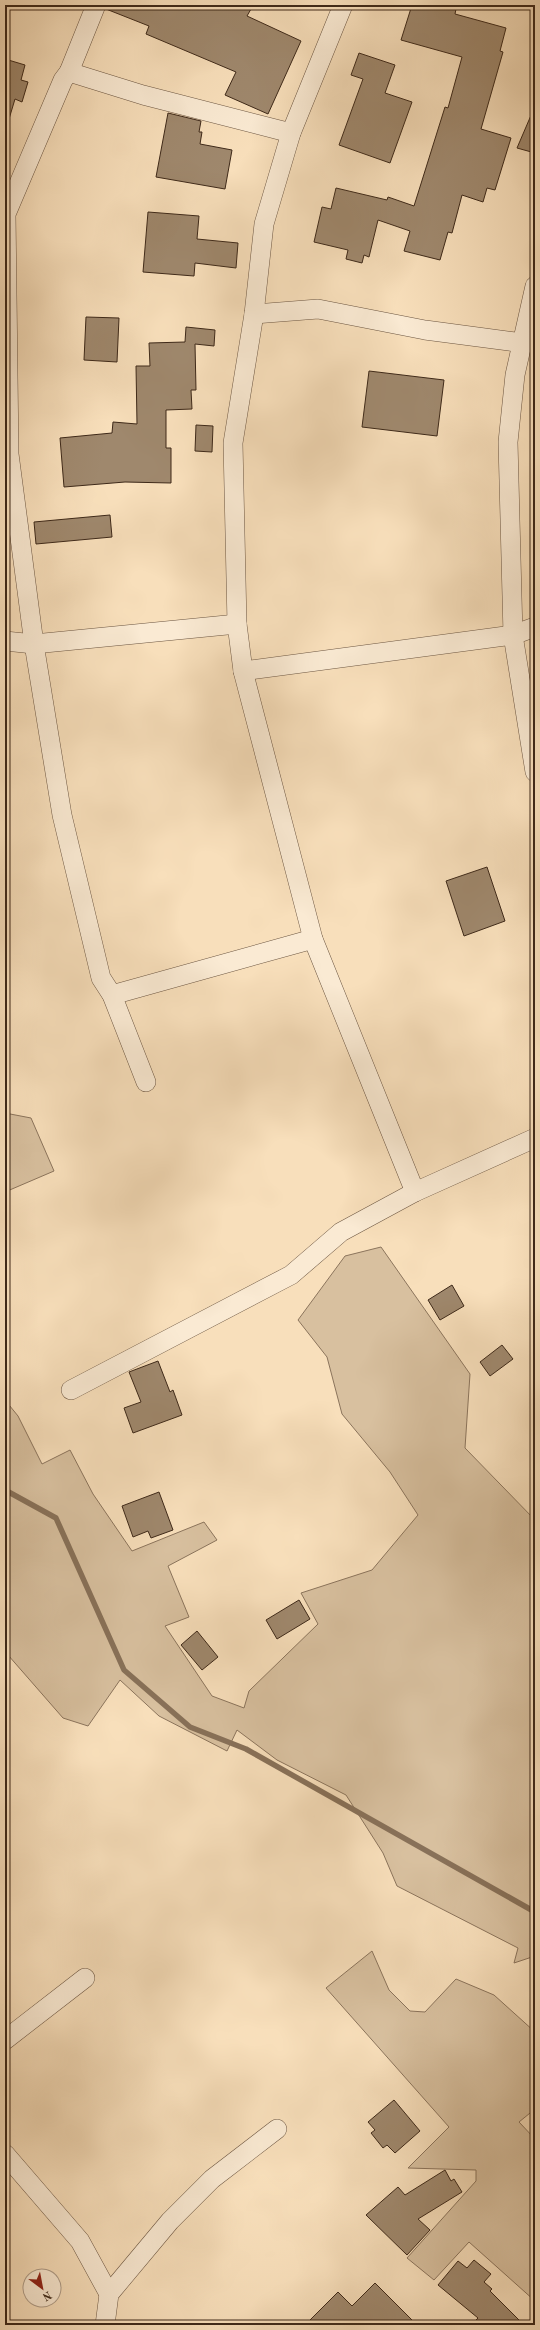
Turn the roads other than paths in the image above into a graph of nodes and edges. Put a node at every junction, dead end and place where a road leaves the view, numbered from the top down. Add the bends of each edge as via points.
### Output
1 (96, 5) edge
2 (343, 5) edge
3 (70, 72) junction
4 (291, 133) junction
5 (535, 286) edge
6 (254, 314) junction
7 (531, 325) edge
8 (523, 343) junction
9 (7, 454) edge
10 (237, 624) junction
11 (535, 627) edge
12 (513, 636) junction
13 (5, 641) edge
14 (34, 644) junction
15 (243, 671) junction
16 (535, 772) edge
17 (313, 939) junction
18 (112, 994) junction
19 (146, 1082) dead end
20 (535, 1138) edge
21 (415, 1192) junction
22 (71, 1390) dead end
23 (85, 1978) dead end
24 (5, 2040) edge
25 (277, 2129) dead end
26 (5, 2154) edge
27 (108, 2294) junction
28 (108, 2324) edge

1 - 3 street
2 - 4 street
3 - 4 street via 143,95
3 - 9 street via 63,80 6,214
4 - 6 street via 264,224
5 - 7 street
6 - 8 street via 318,309 425,330
6 - 10 street via 233,443
7 - 8 street
8 - 12 street via 515,374 508,442
9 - 14 street
10 - 14 street
10 - 15 street
11 - 12 street
12 - 15 street
12 - 16 street
13 - 14 street
14 - 18 street via 62,815 101,978
15 - 17 street
17 - 18 street
17 - 21 street
18 - 19 street
20 - 21 street
21 - 22 street via 341,1232 291,1276
23 - 24 street
25 - 27 street via 212,2179 170,2221
26 - 27 street via 80,2241
27 - 28 street

